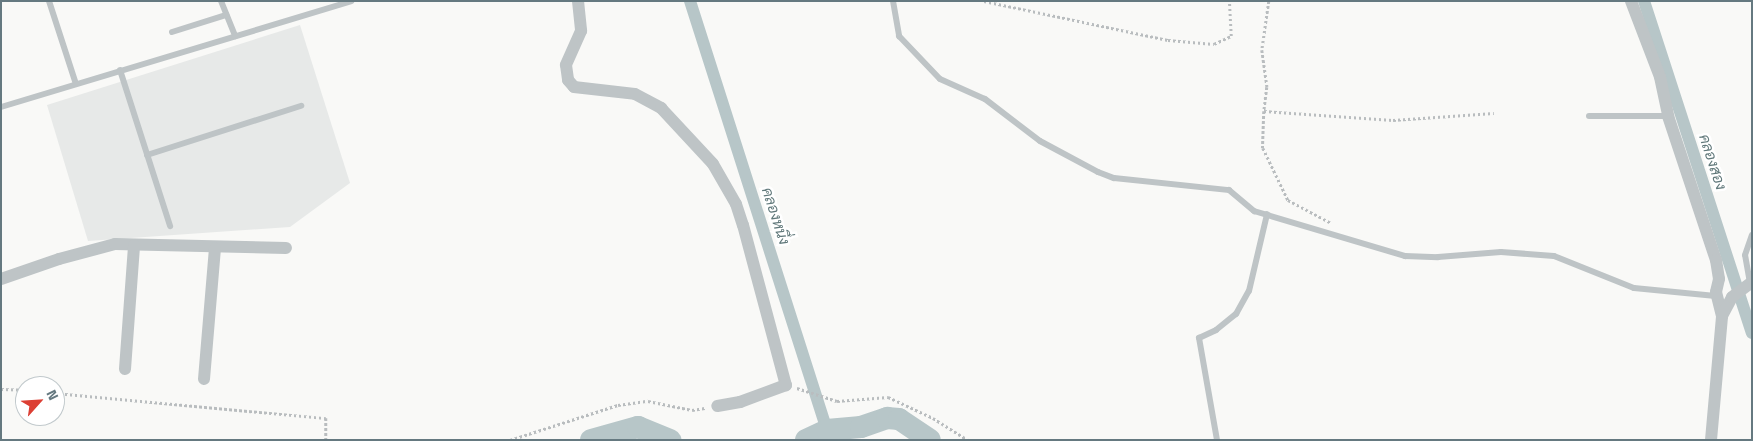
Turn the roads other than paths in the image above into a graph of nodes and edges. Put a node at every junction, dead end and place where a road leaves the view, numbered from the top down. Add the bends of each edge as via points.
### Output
1 (49, 1) edge
2 (221, 1) edge
3 (351, 1) edge
4 (578, 1) edge
5 (893, 1) edge
6 (1631, 1) edge
7 (226, 15) junction
8 (172, 32) dead end
9 (235, 36) junction
10 (120, 70) junction
11 (76, 84) junction
12 (301, 106) dead end
13 (1, 107) edge
14 (1589, 116) dead end
15 (1668, 116) junction
16 (147, 155) junction
17 (1267, 214) junction
18 (170, 226) dead end
19 (1752, 235) edge
20 (134, 245) junction
21 (215, 248) junction
22 (286, 248) dead end
23 (1, 279) edge
24 (1751, 283) edge
25 (1716, 296) junction
26 (1722, 316) junction
27 (125, 369) dead end
28 (204, 379) dead end
29 (717, 406) road end
30 (1217, 440) edge
31 (1711, 440) edge

1 - 11 lane
2 - 7 lane
3 - 9 lane
4 - 29 street via 581,31 566,65 568,80 574,87 635,94 650,101 675,121 713,164 736,204 786,385 740,402
5 - 17 lane via 899,36 922,63 940,79 986,99 1055,150 1114,178 1229,190 1246,206
6 - 15 street via 1660,77
7 - 8 lane
7 - 9 lane
9 - 10 lane
10 - 11 lane
10 - 16 lane
11 - 13 lane
12 - 16 lane
14 - 15 lane
15 - 25 street via 1716,260 1719,279
16 - 18 lane
17 - 25 lane via 1405,256 1501,252 1554,256 1634,288
17 - 30 lane via 1250,291 1236,314 1216,330 1199,338
19 - 24 lane via 1744,255
20 - 21 street
20 - 23 street via 115,244
20 - 27 street
21 - 22 street
21 - 28 street
24 - 26 street via 1732,297
25 - 26 street
26 - 31 street

